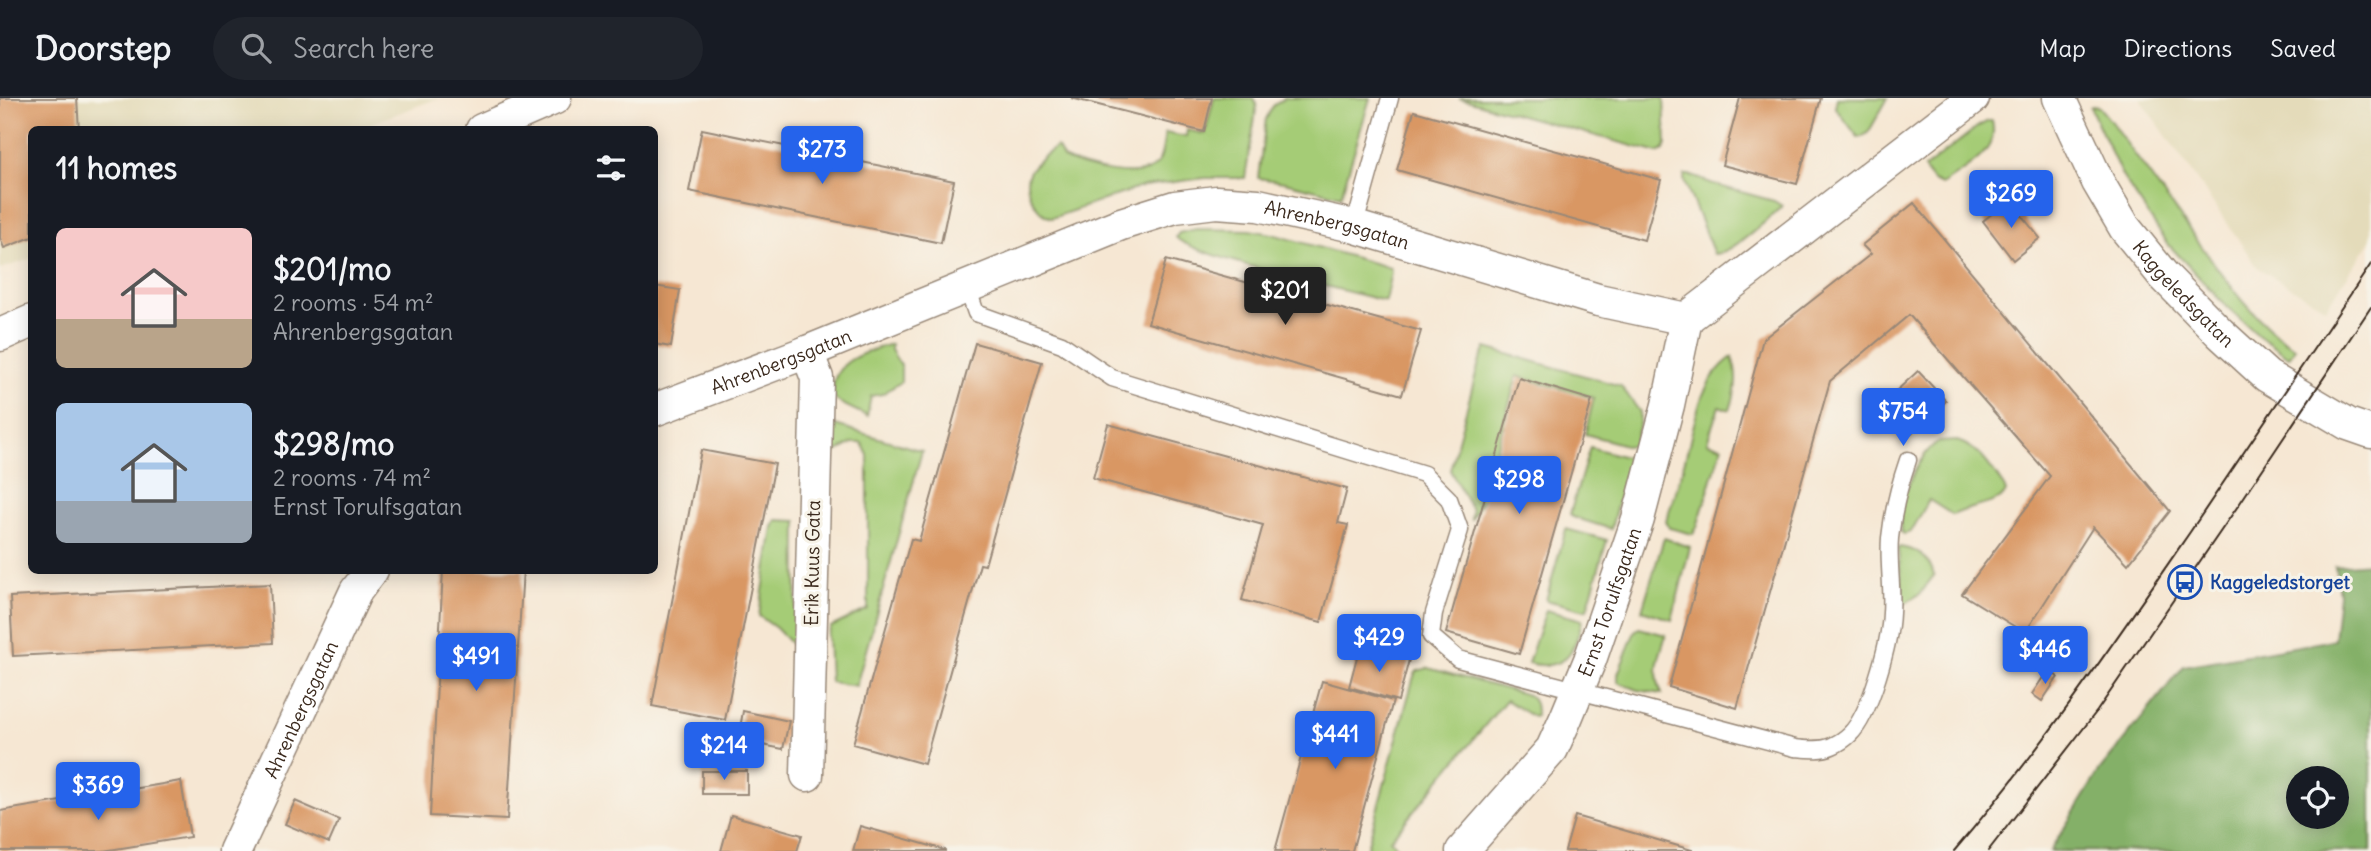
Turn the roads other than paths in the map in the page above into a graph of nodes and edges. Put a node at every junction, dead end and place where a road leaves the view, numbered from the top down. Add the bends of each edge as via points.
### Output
1 (555, 98) edge
2 (1390, 98) edge
3 (1973, 98) edge
4 (2059, 98) edge
5 (491, 126) edge
6 (1349, 225) junction
7 (967, 287) junction
8 (1686, 318) junction
9 (28, 323) edge
10 (0, 335) edge
11 (807, 352) junction
12 (658, 408) edge
13 (2371, 432) edge
14 (1908, 460) dead end
15 (369, 574) edge
16 (1578, 690) junction
17 (807, 775) dead end
18 (235, 851) edge
19 (1462, 851) edge

1 - 5 street
2 - 6 lane via 1359,210
3 - 8 street
4 - 13 street, Kaggeledsgatan via 2125,228 2163,275 2267,376 2348,424
6 - 7 street, Ahrenbergsgatan via 1258,205 1216,202 1175,207 1121,224
6 - 8 street, Ahrenbergsgatan via 1598,300
7 - 11 street, Ahrenbergsgatan
7 - 16 lane via 976,313 1062,344 1112,378 1424,474 1449,499 1460,530 1431,636 1458,659
8 - 16 street, Ernst Torulfsgatan via 1638,519
9 - 10 street
11 - 12 street, Ahrenbergsgatan
11 - 17 street, Erik Kuus Gata via 817,378
14 - 16 lane via 1895,498 1890,540 1892,611 1887,649 1866,707 1852,733 1840,742 1829,747 1795,748
15 - 18 street, Ahrenbergsgatan via 356,590
16 - 19 street, Ernst Torulfsgatan via 1552,748

